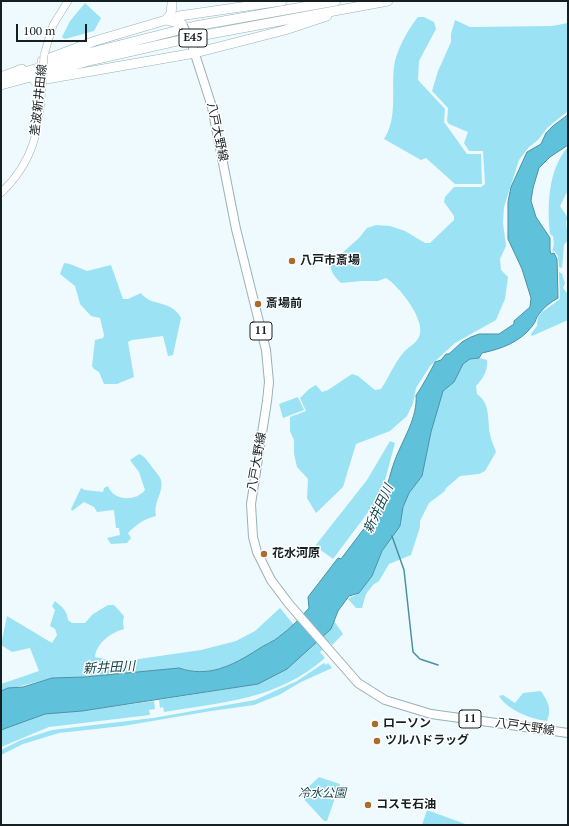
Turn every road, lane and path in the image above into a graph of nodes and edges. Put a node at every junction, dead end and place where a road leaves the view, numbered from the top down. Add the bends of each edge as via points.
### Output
1 (68, 1) edge
2 (282, 1) edge
3 (336, 1) edge
4 (388, 1) edge
5 (171, 2) edge
6 (341, 10) junction
7 (166, 20) junction
8 (181, 22) junction
9 (194, 49) junction
10 (1, 78) edge
11 (1, 85) edge
12 (1, 193) edge
13 (568, 732) edge

1 - 12 main road, 差波新井田線, bridge via 53,25 44,55 39,125 32,149 21,169
2 - 8 highway
3 - 10 highway, E45 via 195,26
4 - 6 highway, E45
5 - 7 highway via 170,14
5 - 8 main road, 八戸大野線 / 11
6 - 9 highway via 285,30
6 - 11 highway, E45 via 200,36 93,60
7 - 8 highway
7 - 10 highway via 95,41
8 - 9 main road, 八戸大野線 / 11, bridge
9 - 11 highway via 48,79
9 - 13 main road, 八戸大野線 / 11 via 212,107 236,229 266,350 267,401 251,504 253,537 263,566 289,604 358,683 385,700 415,710

